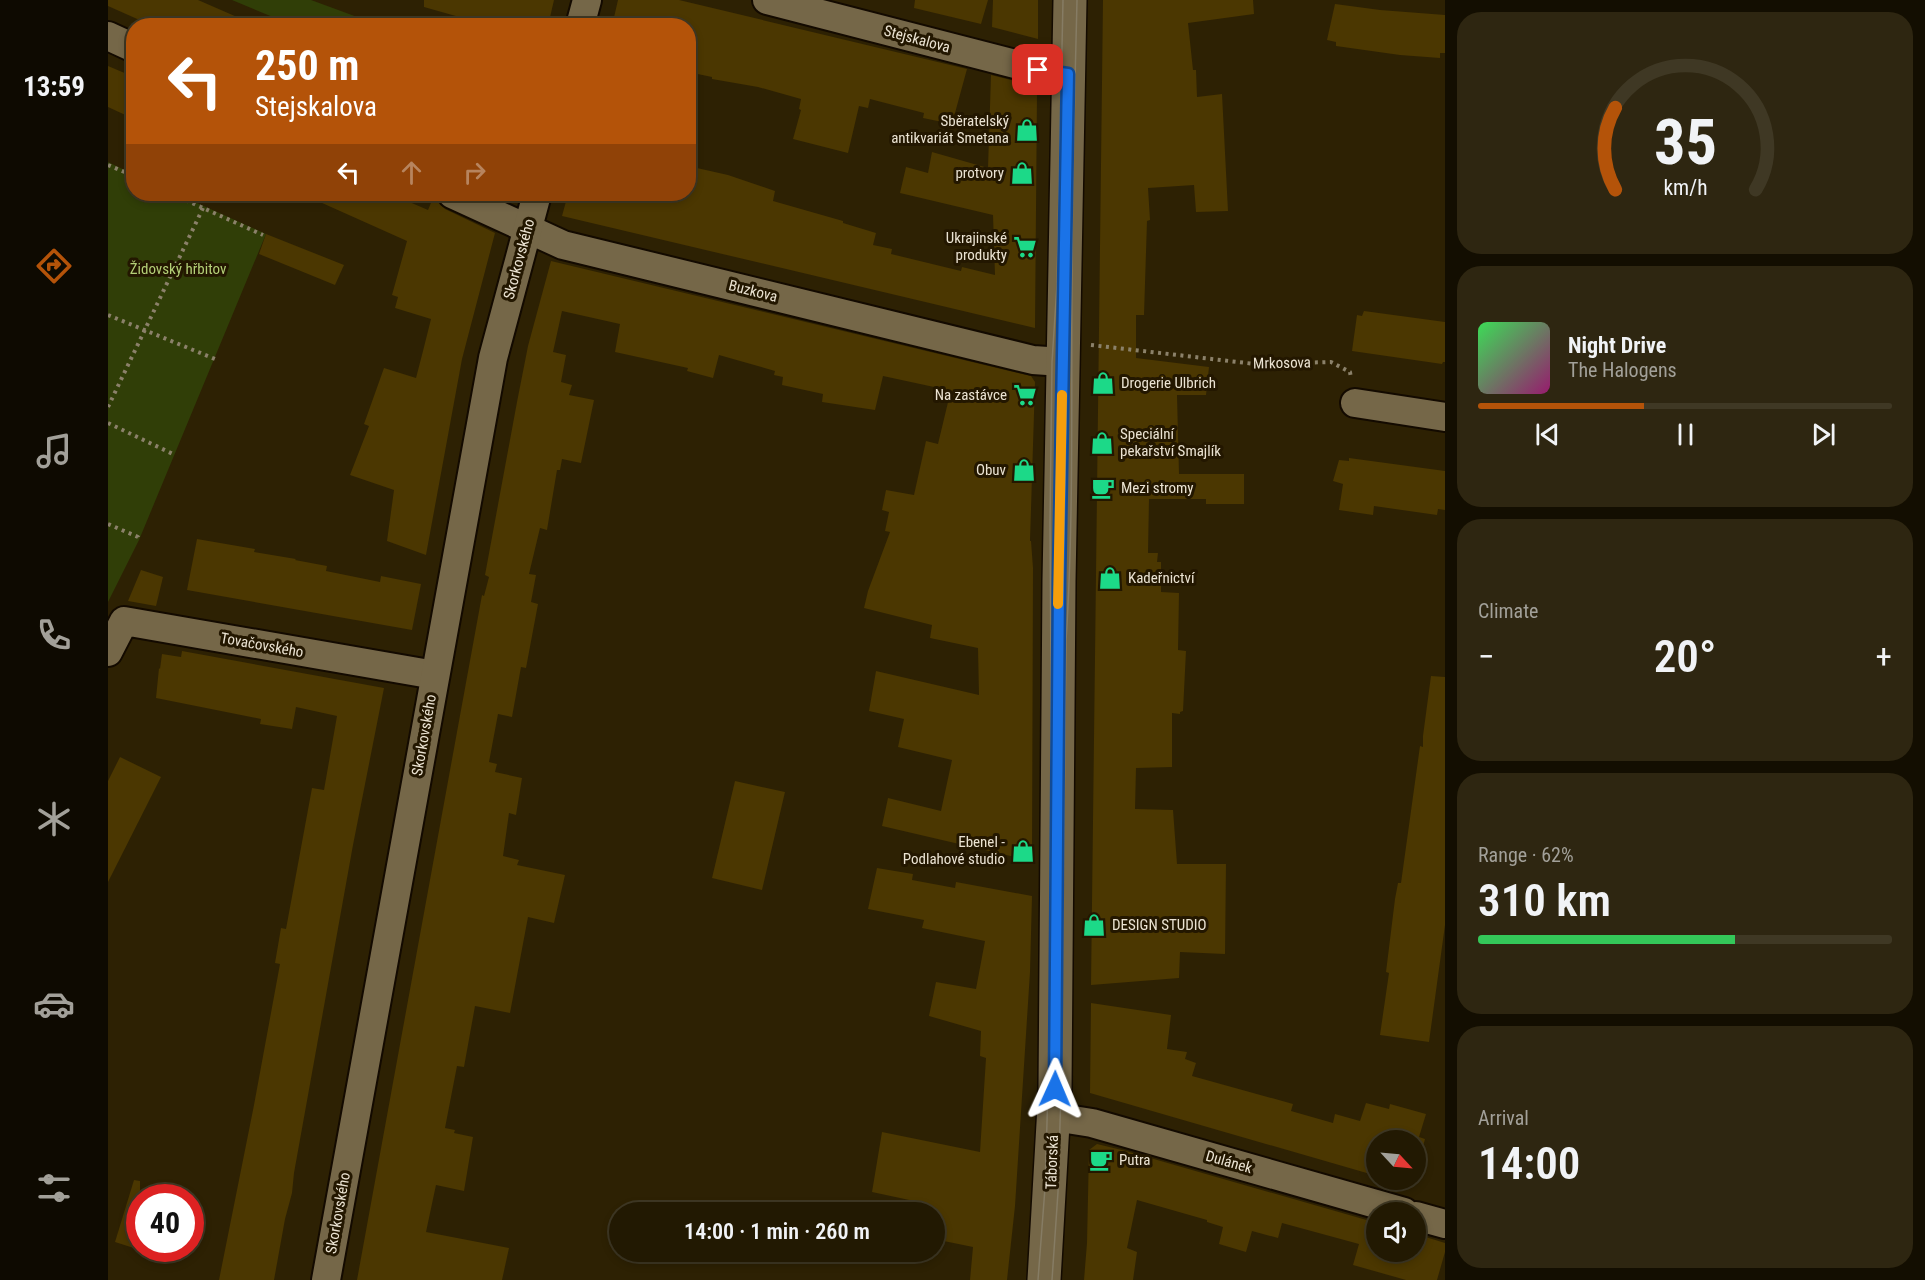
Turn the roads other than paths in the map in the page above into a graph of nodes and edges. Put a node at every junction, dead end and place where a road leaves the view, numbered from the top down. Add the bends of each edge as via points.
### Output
1 (587, 0) edge
2 (767, 0) edge
3 (1070, 0) edge
4 (582, 18) edge
5 (108, 36) edge
6 (126, 44) edge
7 (1068, 74) junction
8 (467, 201) edge
9 (535, 201) edge
10 (527, 229) junction
11 (1062, 362) junction
12 (1355, 403) road end
13 (1445, 417) edge
14 (108, 652) edge
15 (435, 675) junction
16 (1054, 1117) junction
17 (1369, 1202) edge
18 (326, 1280) edge
19 (1044, 1280) edge

1 - 4 street
2 - 7 street, Stejskalova via 1038,70
3 - 7 street, Táborská
5 - 6 street
7 - 11 street, Táborská
8 - 10 street, Buzkova
9 - 10 street, Skorkovského
10 - 11 street, Buzkova via 585,250 1033,360
10 - 15 street, Skorkovského via 493,358
11 - 16 street, Táborská
12 - 13 street
14 - 15 street, Tovačovského via 124,621
15 - 18 street, Skorkovského
16 - 17 street, Dulánek via 1092,1124
16 - 19 street, Táborská

